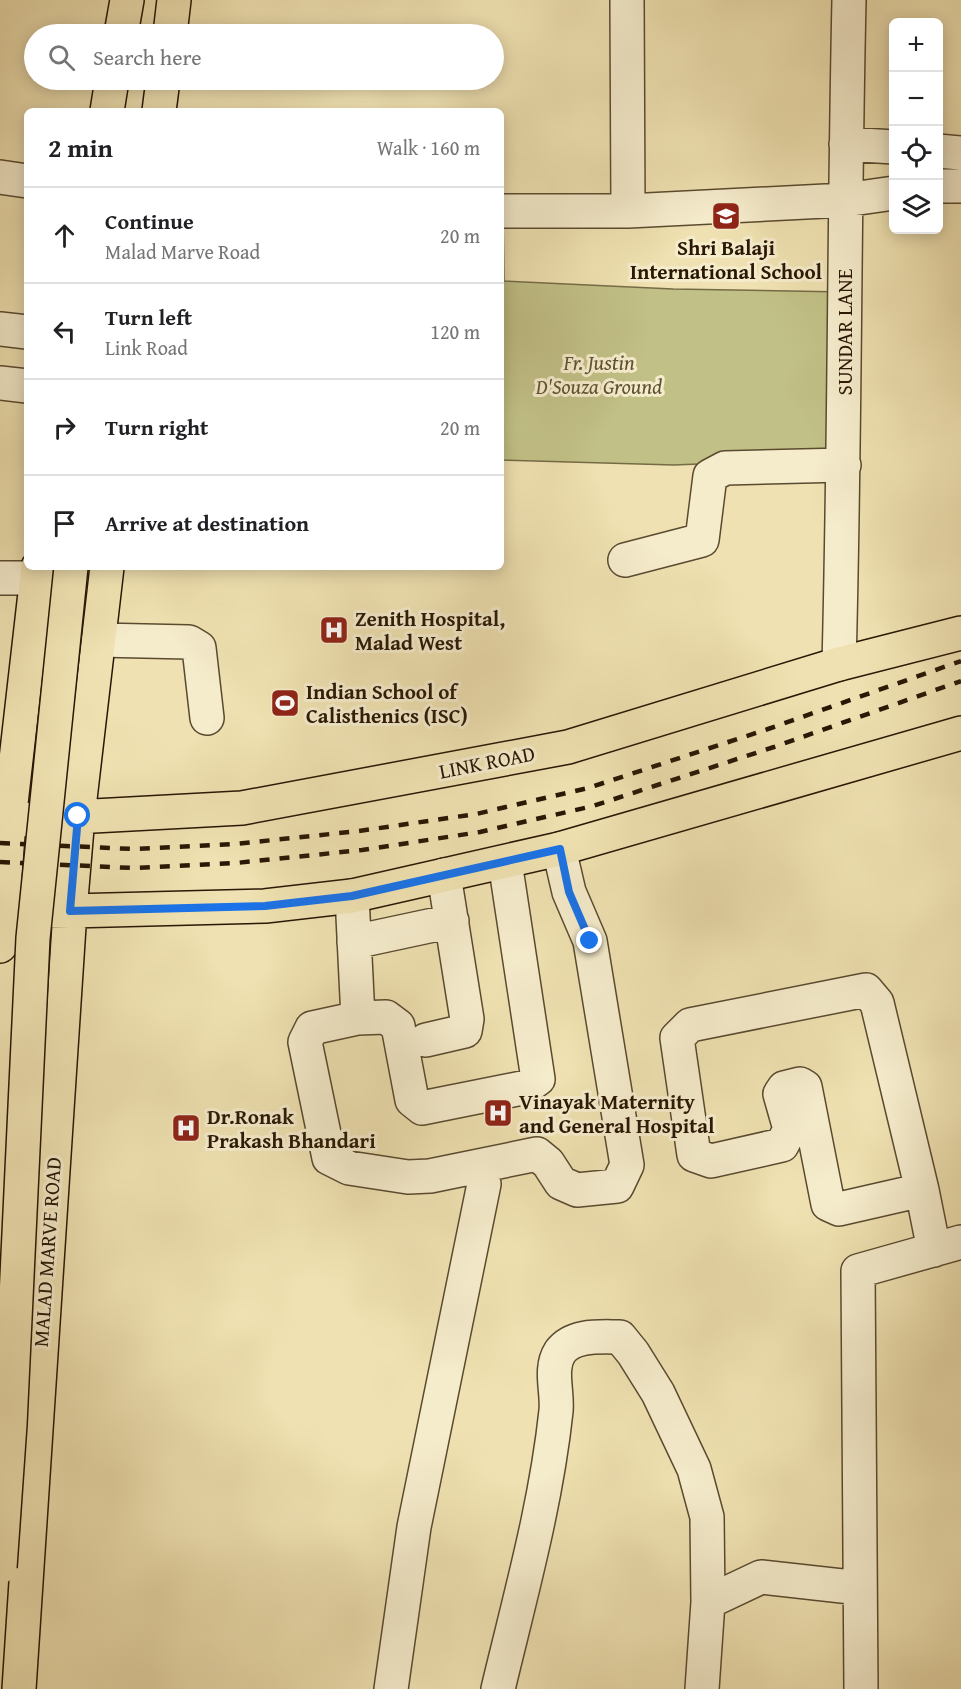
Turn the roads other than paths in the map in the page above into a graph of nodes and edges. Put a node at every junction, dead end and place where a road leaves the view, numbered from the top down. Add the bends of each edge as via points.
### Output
1 (127, 0) edge
2 (174, 0) edge
3 (627, 0) edge
4 (849, 0) edge
5 (123, 24) edge
6 (171, 24) edge
7 (110, 90) edge
8 (162, 90) edge
9 (107, 108) edge
10 (159, 108) edge
11 (846, 144) junction
12 (889, 147) edge
13 (943, 151) edge
14 (961, 153) edge
15 (0, 177) edge
16 (24, 181) edge
17 (943, 185) edge
18 (961, 186) edge
19 (889, 194) edge
20 (845, 200) junction
21 (504, 211) edge
22 (628, 211) junction
23 (0, 329) edge
24 (24, 332) edge
25 (0, 383) edge
26 (24, 386) edge
27 (844, 465) junction
28 (625, 560) dead end
29 (71, 570) edge
30 (107, 570) edge
31 (38, 573) edge
32 (0, 578) edge
33 (961, 633) edge
34 (99, 640) junction
35 (839, 664) junction
36 (207, 718) dead end
37 (961, 733) edge
38 (78, 816) junction
39 (5, 821) edge
40 (560, 849) junction
41 (505, 862) junction
42 (444, 876) junction
43 (352, 896) junction
44 (1, 910) edge
45 (70, 911) junction
46 (452, 921) junction
47 (354, 942) junction
48 (0, 946) edge
49 (358, 1018) junction
50 (426, 1040) dead end
51 (484, 1184) dead end
52 (922, 1190) junction
53 (948, 1246) edge
54 (0, 1567) edge
55 (860, 1588) junction
56 (708, 1602) junction
57 (20, 1689) edge
58 (391, 1689) edge
59 (498, 1689) edge
60 (702, 1689) edge
61 (861, 1689) edge

1 - 5 main road
2 - 6 main road
3 - 22 street
4 - 11 street, SUNDAR LANE
7 - 9 main road
8 - 10 main road
11 - 12 street
11 - 20 street, SUNDAR LANE
13 - 14 street
15 - 16 street
17 - 18 street
19 - 20 street
20 - 22 street
20 - 27 street, SUNDAR LANE
21 - 22 street
23 - 24 street
25 - 26 street
27 - 28 street via 725,468 710,476 702,540
27 - 35 street, SUNDAR LANE
29 - 54 main road, bridge via 33,938
30 - 34 main road, MALAD MARVE ROAD
31 - 32 street
31 - 39 main road
33 - 35 main road, LINK ROAD
34 - 36 street via 189,642 199,648
34 - 38 main road, MALAD MARVE ROAD
35 - 38 main road, LINK ROAD via 568,747 242,808
37 - 40 main road
38 - 39 main road, LINK ROAD
38 - 45 main road, MALAD MARVE ROAD
39 - 44 main road
40 - 41 main road
40 - 49 street via 569,892 590,941 627,1165 617,1186 577,1190 561,1183 537,1154 408,1177 349,1168 329,1158 305,1042 312,1028
41 - 42 main road
41 - 49 street via 538,1079 527,1087 423,1108 412,1100 398,1026 386,1017
42 - 43 main road
42 - 46 street
43 - 45 main road via 265,906
43 - 47 street
44 - 45 main road
44 - 48 main road
45 - 57 main road, MALAD MARVE ROAD
46 - 47 street
46 - 50 street via 467,1019 465,1031
47 - 49 street
51 - 58 street via 414,1527
52 - 52 street via 877,1003 866,990 690,1025 677,1038 694,1155 711,1161 782,1145 790,1129 780,1094 784,1088 800,1084 805,1086 828,1203 839,1209
52 - 53 street
53 - 55 street via 858,1271
55 - 56 street via 761,1577
55 - 61 street
56 - 59 street via 707,1518 694,1469 658,1393 620,1337 591,1337 573,1342 560,1352 554,1374 556,1408 540,1516
56 - 60 street

